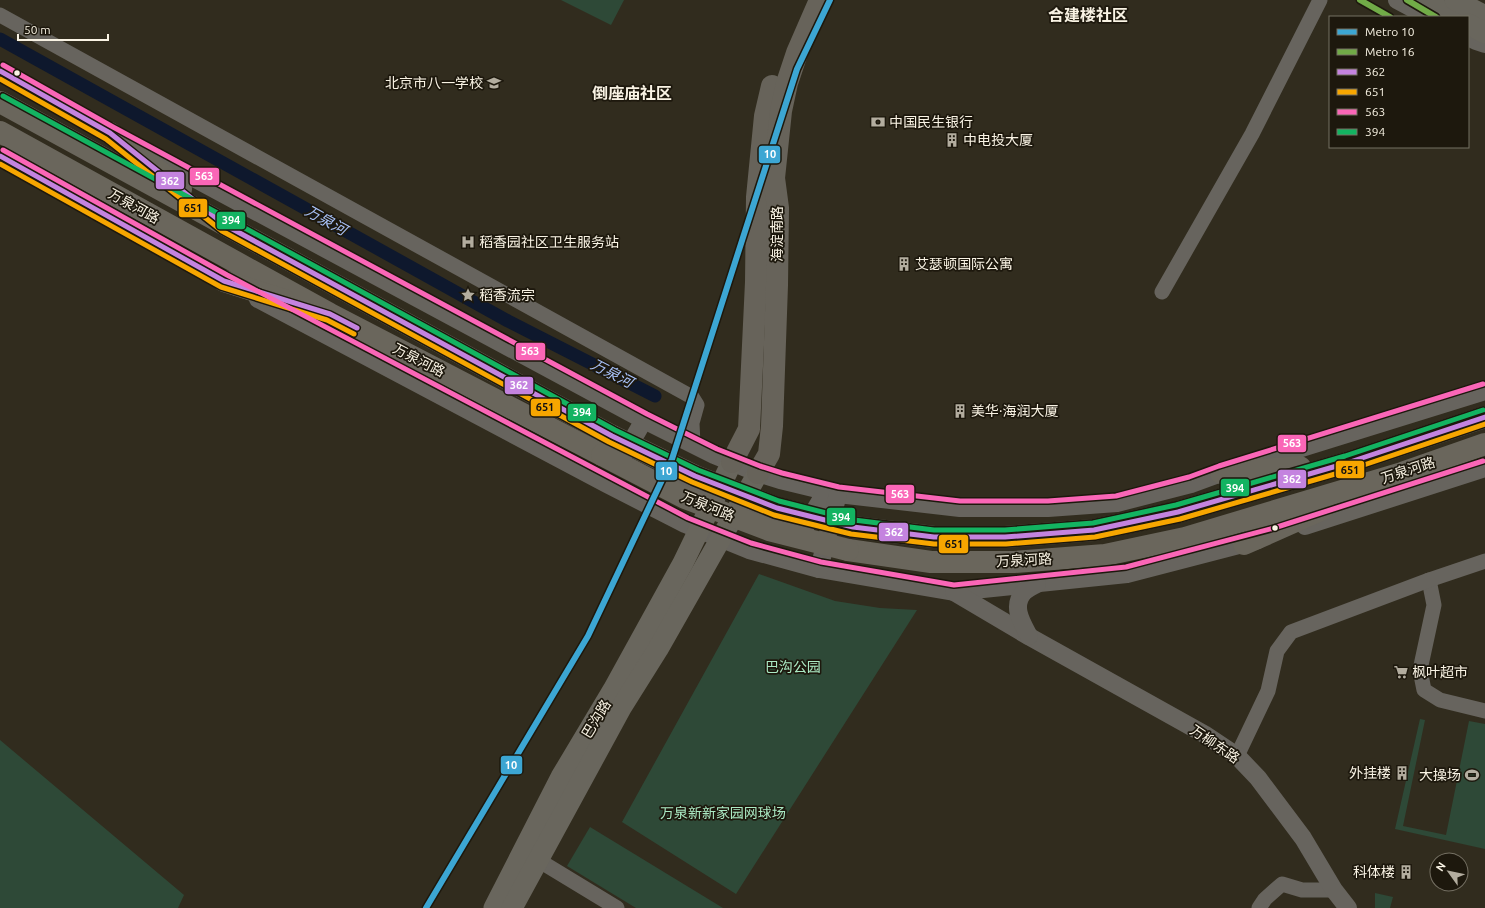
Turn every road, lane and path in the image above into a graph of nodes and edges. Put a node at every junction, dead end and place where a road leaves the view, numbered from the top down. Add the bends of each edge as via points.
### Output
1 (804, 0) edge
2 (820, 0) edge
3 (1320, 0) edge
4 (1397, 0) edge
5 (1422, 0) edge
6 (1455, 0) edge
7 (0, 15) edge
8 (1427, 16) edge
9 (1452, 16) edge
10 (1485, 16) edge
11 (1469, 25) edge
12 (1485, 33) edge
13 (1469, 38) edge
14 (1485, 44) edge
15 (0, 71) edge
16 (0, 102) edge
17 (0, 132) edge
18 (110, 133) junction
19 (0, 156) edge
20 (225, 225) junction
21 (224, 281) junction
22 (1162, 292) dead end
23 (330, 314) junction
24 (1485, 392) edge
25 (1485, 417) edge
26 (644, 420) junction
27 (693, 444) junction
28 (1485, 444) edge
29 (732, 462) junction
30 (1347, 463) junction
31 (1485, 468) edge
32 (758, 473) junction
33 (1221, 473) junction
34 (1402, 473) junction
35 (607, 484) junction
36 (832, 492) junction
37 (715, 499) junction
38 (640, 502) junction
39 (738, 508) junction
40 (699, 530) junction
41 (721, 539) junction
42 (1244, 544) junction
43 (1485, 561) edge
44 (819, 569) junction
45 (1429, 580) junction
46 (1037, 584) junction
47 (954, 592) junction
48 (1030, 637) junction
49 (1485, 711) edge
50 (1238, 756) junction
51 (538, 860) junction
52 (1334, 890) junction
53 (494, 908) edge
54 (512, 908) edge
55 (617, 908) edge
56 (1259, 908) edge
57 (1348, 908) edge

1 - 29 main road, 海淀南路 via 783,50 765,116 757,197 749,429
2 - 32 main road, 海淀南路 via 792,68 781,110 774,178 778,208 778,254 772,426 769,454
3 - 22 street via 1252,134
4 - 8 street
5 - 9 main road
6 - 10 main road
7 - 27 street via 692,397 697,405 692,423
11 - 12 main road
13 - 14 street
15 - 18 street
16 - 20 highway, 万泉河路
17 - 23 highway, 万泉河路
18 - 20 highway
18 - 26 street
19 - 21 street, 万泉河路
20 - 30 highway, 万泉河路, bridge via 612,436 695,476 777,508 853,527 934,537 1006,537 1094,530 1178,512
21 - 23 highway
21 - 35 street, 万泉河路
23 - 34 highway, 万泉河路, bridge via 685,498 770,530 848,550 931,562 1014,562 1105,555 1185,538
24 - 33 street
25 - 30 highway, 万泉河路
26 - 27 street
26 - 35 street
27 - 29 street
28 - 34 highway, 万泉河路
29 - 32 street
29 - 37 main road, 巴沟路
30 - 33 highway
31 - 42 street, 万泉河路
32 - 36 street
32 - 39 main road, 巴沟路
33 - 36 street via 1191,484 1117,503 1048,508 960,508
34 - 42 highway
35 - 38 street, 万泉河路
36 - 39 street via 805,527
36 - 44 street
37 - 38 street via 670,479
37 - 39 street
37 - 40 main road, 巴沟路
38 - 40 street, 万泉河路
39 - 41 main road, 巴沟路
40 - 41 street, 万泉河路
40 - 53 main road, 巴沟路 via 683,564 613,690 561,777
41 - 44 street, 万泉河路 via 748,550
41 - 51 main road, 巴沟路 via 621,708
42 - 46 street, 万泉河路 via 1127,574
43 - 45 street
44 - 47 street, 万泉河路
45 - 49 street via 1434,606 1420,670 1424,690 1440,700
45 - 50 street via 1291,632 1277,651 1268,692
46 - 47 street, 万泉河路
46 - 48 street via 1024,592 1019,599 1019,615
47 - 48 street, 万柳东路
48 - 50 street, 万柳东路 via 1204,734
50 - 52 street, 万柳东路 via 1258,778 1303,838
51 - 54 main road, 巴沟路
51 - 55 street
52 - 56 street via 1302,890 1282,884
52 - 57 street, 万柳东路

